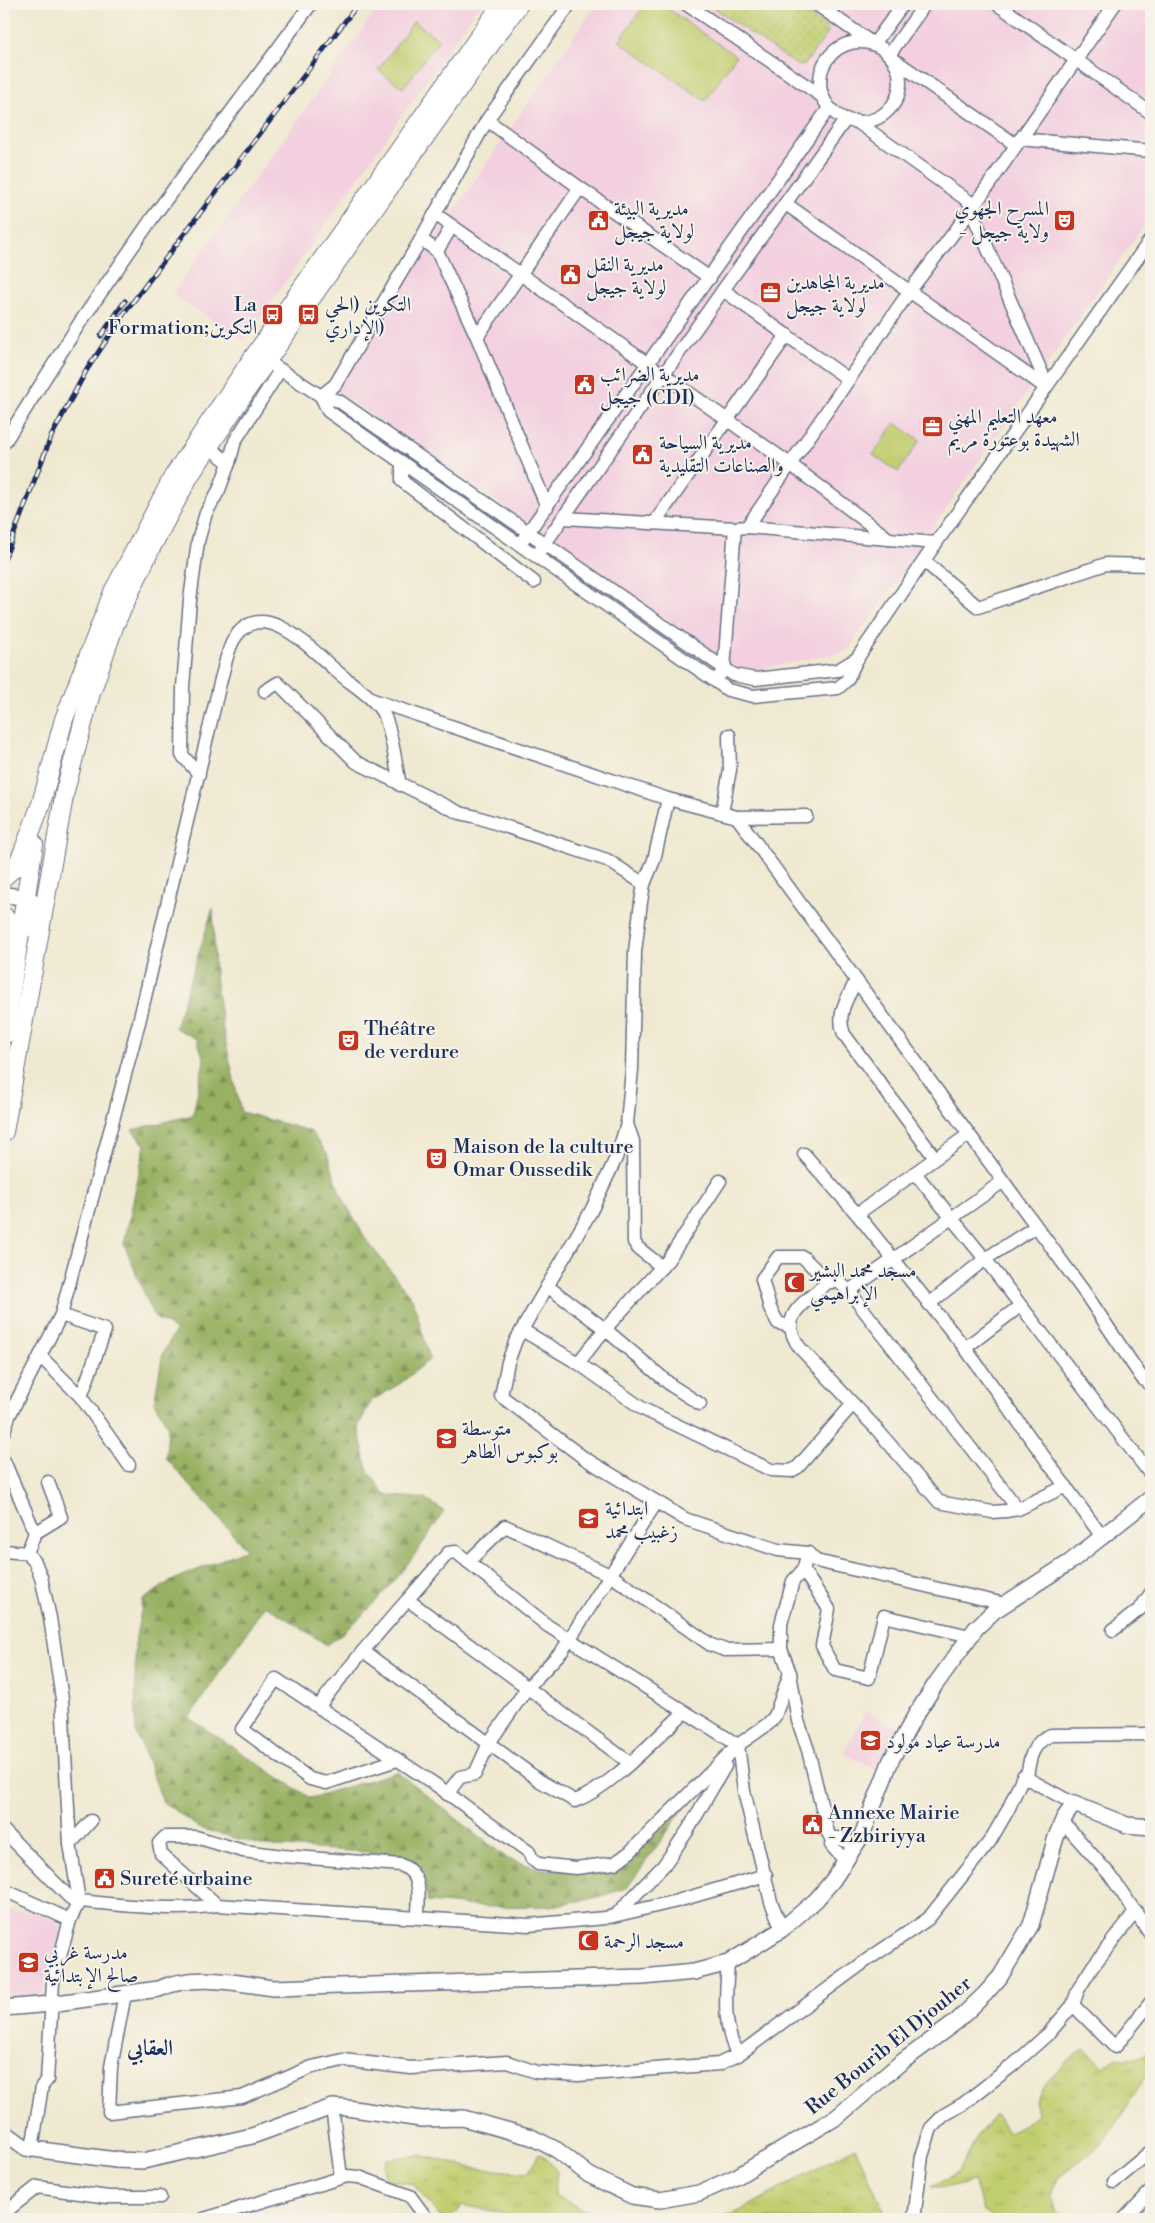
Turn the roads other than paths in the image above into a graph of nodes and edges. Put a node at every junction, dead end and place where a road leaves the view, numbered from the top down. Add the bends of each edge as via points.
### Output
1 (311, 4) edge
2 (502, 4) edge
3 (519, 4) edge
4 (570, 4) edge
5 (686, 4) edge
6 (816, 4) edge
7 (903, 4) edge
8 (925, 4) edge
9 (997, 4) edge
10 (1115, 4) edge
11 (872, 44) junction
12 (891, 56) junction
13 (1077, 59) junction
14 (826, 103) junction
15 (1151, 113) edge
16 (487, 120) junction
17 (851, 120) junction
18 (1018, 142) junction
19 (1151, 150) edge
20 (580, 188) junction
21 (786, 204) junction
22 (972, 207) junction
23 (435, 214) junction
24 (452, 226) junction
25 (1151, 238) edge
26 (422, 239) junction
27 (437, 251) junction
28 (522, 274) junction
29 (710, 278) junction
30 (723, 290) junction
31 (908, 292) junction
32 (787, 336) junction
33 (477, 337) junction
34 (647, 365) junction
35 (273, 366) junction
36 (662, 376) junction
37 (848, 379) junction
38 (259, 386) junction
39 (1046, 386) junction
40 (321, 396) junction
41 (727, 422) junction
42 (4, 443) edge
43 (209, 447) junction
44 (402, 462) junction
45 (229, 463) junction
46 (790, 464) junction
47 (544, 511) junction
48 (512, 519) junction
49 (562, 520) junction
50 (655, 522) junction
51 (741, 527) junction
52 (529, 532) junction
53 (505, 534) junction
54 (890, 539) junction
55 (546, 543) junction
56 (520, 544) junction
57 (936, 544) junction
58 (493, 550) junction
59 (536, 556) junction
60 (924, 561) junction
61 (1151, 565) edge
62 (534, 582) dead end
63 (858, 657) junction
64 (724, 669) junction
65 (715, 680) junction
66 (265, 691) dead end
67 (373, 700) junction
68 (729, 735) dead end
69 (199, 774) junction
70 (400, 785) junction
71 (668, 799) junction
72 (40, 804) junction
73 (722, 813) junction
74 (806, 816) dead end
75 (737, 817) junction
76 (4, 877) edge
77 (644, 884) junction
78 (4, 895) edge
79 (32, 899) junction
80 (4, 903) edge
81 (4, 916) edge
82 (19, 938) junction
83 (856, 981) junction
84 (12, 1034) edge
85 (627, 1124) junction
86 (4, 1132) edge
87 (968, 1135) junction
88 (804, 1154) dead end
89 (935, 1158) junction
90 (915, 1173) junction
91 (720, 1181) dead end
92 (1002, 1182) junction
93 (857, 1214) junction
94 (952, 1217) junction
95 (1035, 1227) junction
96 (985, 1259) junction
97 (893, 1260) junction
98 (662, 1267) junction
99 (828, 1282) junction
100 (547, 1286) junction
101 (849, 1291) junction
102 (930, 1304) junction
103 (1020, 1306) junction
104 (61, 1315) junction
105 (786, 1321) junction
106 (605, 1329) junction
107 (522, 1330) junction
108 (965, 1348) junction
109 (40, 1356) junction
110 (578, 1364) junction
111 (1151, 1386) edge
112 (81, 1397) junction
113 (700, 1404) dead end
114 (852, 1405) junction
115 (4, 1431) edge
116 (4, 1461) edge
117 (129, 1465) dead end
118 (1151, 1474) edge
119 (48, 1482) dead end
120 (1066, 1486) junction
121 (1151, 1498) edge
122 (656, 1503) junction
123 (1018, 1509) junction
124 (36, 1533) junction
125 (1103, 1538) junction
126 (4, 1551) edge
127 (27, 1553) junction
128 (808, 1553) junction
129 (468, 1562) junction
130 (803, 1570) junction
131 (612, 1576) junction
132 (1151, 1593) edge
133 (408, 1600) junction
134 (1005, 1604) junction
135 (1114, 1630) dead end
136 (970, 1636) junction
137 (570, 1640) junction
138 (781, 1649) junction
139 (362, 1651) junction
140 (790, 1673) junction
141 (527, 1688) junction
142 (319, 1706) junction
143 (685, 1712) junction
144 (1151, 1734) edge
145 (488, 1743) junction
146 (738, 1745) junction
147 (397, 1760) junction
148 (630, 1763) junction
149 (1026, 1778) junction
150 (447, 1794) junction
151 (1074, 1804) junction
152 (91, 1821) dead end
153 (1062, 1821) junction
154 (1151, 1827) edge
155 (4, 1831) edge
156 (70, 1844) junction
157 (831, 1845) dead end
158 (856, 1846) junction
159 (846, 1862) junction
160 (766, 1875) junction
161 (4, 1890) edge
162 (78, 1903) junction
163 (217, 1905) junction
164 (1151, 1910) edge
165 (618, 1913) junction
166 (1137, 1913) junction
167 (418, 1917) junction
168 (70, 1920) junction
169 (782, 1929) junction
170 (1151, 1935) edge
171 (728, 1963) junction
172 (125, 1994) junction
173 (1151, 2002) edge
174 (50, 2004) junction
175 (1073, 2006) junction
176 (4, 2008) edge
177 (738, 2055) junction
178 (332, 2107) junction
179 (4, 2135) edge
180 (32, 2149) junction
181 (1151, 2151) edge
182 (341, 2176) junction
183 (1114, 2182) dead end
184 (1151, 2191) edge
185 (160, 2197) dead end
186 (4, 2214) edge
187 (204, 2219) edge
188 (427, 2219) edge
189 (914, 2219) edge
190 (1124, 2219) edge

1 - 42 street via 153,217 79,324
2 - 72 highway via 174,475 109,600 64,719
3 - 35 highway
4 - 16 street
5 - 14 street
6 - 11 street
7 - 11 street
8 - 12 street
9 - 13 street
10 - 13 street
11 - 12 street
11 - 14 street via 858,41 846,44 834,50 826,60 820,85
12 - 17 street via 898,70 900,84 897,97 879,118 866,122
12 - 18 street
13 - 15 street
13 - 18 street
14 - 17 street
14 - 29 street
16 - 20 street
16 - 23 street
17 - 21 street
17 - 22 street
18 - 19 street
18 - 22 street
20 - 28 street
20 - 29 street
21 - 30 street
21 - 31 street
22 - 31 street
22 - 39 street
23 - 24 street
23 - 26 street
24 - 27 street
24 - 28 street
25 - 39 street
26 - 27 street
26 - 40 street via 335,385
27 - 33 street
28 - 33 street
28 - 34 street
29 - 34 street
30 - 32 street
30 - 36 street
31 - 37 street
31 - 39 street
32 - 37 street
32 - 41 street
33 - 47 street
34 - 36 street
34 - 47 street
35 - 38 highway
35 - 40 street
36 - 41 street
36 - 49 street
37 - 46 street
38 - 43 highway
38 - 45 street
39 - 57 street
40 - 44 street via 328,411
40 - 48 street via 339,400
41 - 46 street
41 - 50 street
43 - 45 street
43 - 79 highway via 152,546 115,624 91,693
44 - 53 street
44 - 58 street via 402,481
45 - 69 street via 201,526 190,600 183,687 182,756
46 - 51 street
46 - 54 street
47 - 48 street
47 - 49 street
47 - 52 street
48 - 52 street
49 - 50 street
49 - 55 street
50 - 51 street
51 - 54 street
51 - 64 street
52 - 55 street
52 - 56 street
53 - 56 street
53 - 58 street
54 - 57 street
55 - 59 street
55 - 64 street
56 - 59 street
57 - 60 street
58 - 62 street
59 - 65 street
60 - 61 street via 978,607 1106,564
60 - 63 street
63 - 64 street via 838,670 755,679 734,675
63 - 65 street via 847,680 838,688 753,696 728,690
64 - 65 street
66 - 70 street via 278,683 356,762
67 - 69 street via 294,634 270,623 255,623 241,631 231,646
67 - 70 street via 384,716
67 - 71 street
68 - 73 street via 730,770
69 - 104 street via 139,1022
70 - 77 street via 460,813 607,860
71 - 73 street
71 - 77 street via 654,860
72 - 76 highway via 21,857
72 - 79 highway
73 - 75 street
74 - 75 street
75 - 83 street
77 - 85 street via 635,952
78 - 79 main road
79 - 80 main road
79 - 82 highway
79 - 84 highway
81 - 82 highway
82 - 84 highway
83 - 87 street
83 - 89 street via 841,1013 840,1024 844,1034
84 - 86 highway
85 - 98 street via 633,1140 634,1242
85 - 100 street via 616,1158 591,1210
87 - 89 street
87 - 92 street
88 - 93 street
89 - 90 street
90 - 93 street
90 - 94 street
91 - 98 street
92 - 94 street
92 - 95 street
93 - 97 street
94 - 96 street
94 - 97 street
95 - 96 street
95 - 111 street via 1085,1293 1142,1378
96 - 102 street
96 - 103 street
97 - 101 street
97 - 102 street
98 - 106 street
99 - 101 street via 839,1282
99 - 105 street
99 - 105 street via 803,1257 778,1257 762,1279 770,1308
100 - 106 street
100 - 107 street
101 - 123 street
102 - 108 street
103 - 108 street
103 - 118 street
104 - 109 street
104 - 112 street via 104,1330
105 - 114 street via 800,1348
106 - 110 street
106 - 113 street via 672,1386
107 - 110 street
107 - 122 street via 510,1355 501,1396 584,1458
108 - 120 street
109 - 112 street
109 - 115 street
110 - 114 street via 643,1410 771,1470 790,1471 798,1467
112 - 117 street
114 - 123 street via 939,1502 992,1512
116 - 124 street
119 - 124 street via 61,1517
120 - 123 street
120 - 125 street
121 - 125 main road
122 - 128 street via 691,1522 723,1533 778,1550
122 - 131 street
124 - 127 street
125 - 134 main road
126 - 127 street
127 - 156 street via 41,1577 62,1699
128 - 130 street
128 - 134 street via 816,1561
129 - 131 street via 505,1526
129 - 133 street via 461,1554 448,1553
129 - 137 street
130 - 136 street via 829,1609 822,1646 835,1670 869,1678 884,1616
130 - 138 street via 794,1581 781,1624
131 - 137 street
131 - 138 street via 711,1644 725,1650
132 - 135 street via 1140,1609
133 - 139 street
133 - 141 street
134 - 136 main road
136 - 158 main road via 935,1685 891,1760
137 - 141 street
137 - 143 street
138 - 140 street
139 - 142 street
139 - 145 street
140 - 146 street via 775,1716
140 - 158 street via 798,1721 828,1833 831,1838
141 - 145 street
141 - 148 street
142 - 147 street
142 - 147 street via 276,1679 242,1729 320,1783
143 - 146 street
143 - 148 street
144 - 149 street via 1051,1735 1033,1749
145 - 148 street via 540,1781 575,1801
145 - 150 street via 475,1774 460,1776
146 - 150 street via 615,1864 576,1868 538,1864 529,1852
146 - 160 street via 744,1791
146 - 165 street via 677,1847
147 - 150 street
149 - 151 street
149 - 177 street via 1023,1776 990,1841 928,1920 867,1960
151 - 153 main road, Rue Bourib El Djouher
151 - 154 main road via 1127,1825
152 - 156 street
153 - 166 street via 1110,1874
153 - 178 main road, Rue Bourib El Djouher via 1031,1925 986,1994 837,2117 710,2189 670,2199 643,2199 624,2194 600,2181 557,2150 530,2137 463,2118 421,2119
155 - 162 street
156 - 162 street
157 - 159 street
158 - 159 main road
159 - 169 main road via 816,1900
160 - 165 street
160 - 169 street via 771,1902
161 - 168 street
162 - 163 street via 165,1907
162 - 168 street
163 - 167 street
163 - 167 street via 161,1854 159,1843 162,1840 196,1838 251,1852 401,1865 413,1872 419,1881
164 - 166 street
165 - 167 street via 588,1920 528,1925
166 - 170 street
166 - 175 street via 1093,1966 1078,1990
168 - 174 street
169 - 171 main road
171 - 172 main road via 694,1972 648,1977 273,1988 231,1982 185,1981
171 - 177 street via 726,2014 730,2040
172 - 174 main road
172 - 177 street via 111,2067 109,2112 242,2097 312,2067 343,2060 411,2068 499,2062 536,2072 586,2075 692,2068 719,2064
173 - 175 street via 1115,2047
174 - 176 main road
174 - 180 street via 47,2080 42,2086
175 - 189 street via 1019,2060 931,2128 922,2156
178 - 180 main road, Rue Bourib El Djouher via 252,2136 143,2161
178 - 182 street
179 - 180 main road, Rue Bourib El Djouher
181 - 183 street
182 - 187 street
182 - 188 street via 360,2177 410,2196
184 - 190 street
185 - 186 street via 108,2197 37,2187

